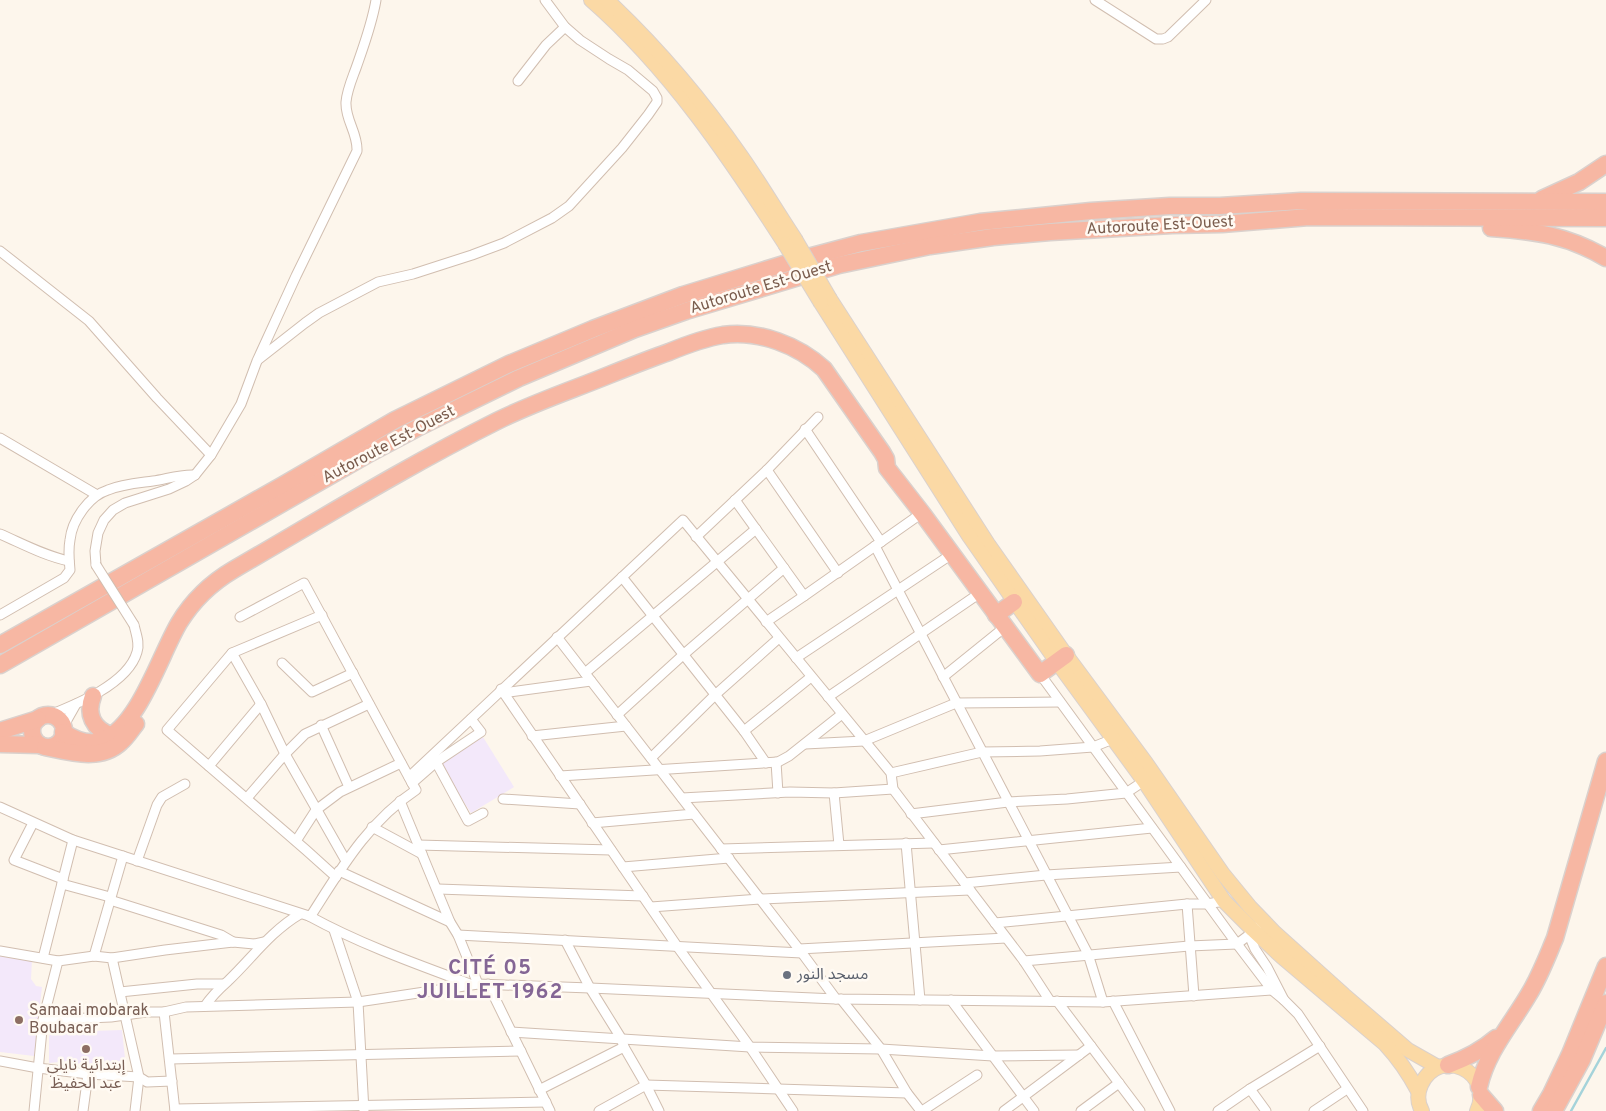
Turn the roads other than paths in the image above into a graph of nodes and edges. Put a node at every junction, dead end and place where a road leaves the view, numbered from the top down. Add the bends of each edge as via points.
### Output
1 (376, 0) edge
2 (544, 0) edge
3 (590, 0) edge
4 (607, 0) edge
5 (1095, 0) edge
6 (1206, 0) edge
7 (565, 28) junction
8 (518, 81) dead end
9 (1606, 164) edge
10 (1534, 202) junction
11 (1606, 202) edge
12 (1432, 218) junction
13 (1606, 218) edge
14 (790, 242) junction
15 (0, 251) edge
16 (1606, 258) edge
17 (826, 301) junction
18 (257, 361) junction
19 (818, 416) dead end
20 (806, 429) junction
21 (0, 438) edge
22 (211, 455) junction
23 (767, 470) junction
24 (891, 472) junction
25 (195, 475) junction
26 (97, 495) junction
27 (736, 500) junction
28 (922, 513) junction
29 (756, 529) junction
30 (0, 534) edge
31 (696, 537) junction
32 (878, 544) junction
33 (952, 554) junction
34 (69, 561) junction
35 (717, 562) junction
36 (784, 568) junction
37 (838, 573) junction
38 (622, 577) junction
39 (898, 590) junction
40 (980, 593) junction
41 (804, 596) junction
42 (748, 599) junction
43 (1014, 602) junction
44 (0, 614) edge
45 (322, 615) junction
46 (652, 616) junction
47 (240, 617) dead end
48 (1001, 621) junction
49 (766, 622) junction
50 (921, 634) junction
51 (557, 637) junction
52 (779, 638) junction
53 (0, 645) edge
54 (232, 653) junction
55 (683, 655) junction
56 (796, 658) junction
57 (1062, 658) junction
58 (282, 663) dead end
59 (0, 666) edge
60 (353, 673) junction
61 (1040, 674) junction
62 (588, 677) junction
63 (811, 677) junction
64 (943, 677) junction
65 (502, 691) junction
66 (715, 695) junction
67 (93, 696) junction
68 (828, 697) junction
69 (1060, 702) junction
70 (956, 703) junction
71 (76, 704) junction
72 (261, 704) junction
73 (369, 704) junction
74 (842, 714) junction
75 (617, 715) junction
76 (42, 717) junction
77 (471, 719) junction
78 (320, 726) junction
79 (626, 726) junction
80 (63, 729) junction
81 (0, 731) edge
82 (744, 731) junction
83 (111, 735) junction
84 (532, 736) junction
85 (1119, 737) junction
86 (864, 741) junction
87 (0, 744) edge
88 (804, 744) junction
89 (42, 746) junction
90 (1093, 747) junction
91 (982, 752) junction
92 (285, 754) junction
93 (650, 758) junction
94 (1606, 760) edge
95 (436, 762) junction
96 (776, 762) junction
97 (401, 763) junction
98 (766, 763) junction
99 (210, 766) junction
100 (660, 770) junction
101 (890, 773) junction
102 (560, 776) junction
103 (411, 780) junction
104 (1144, 781) junction
105 (184, 784) dead end
106 (349, 787) junction
107 (893, 790) junction
108 (778, 793) junction
109 (834, 793) junction
110 (1126, 793) junction
111 (1160, 796) junction
112 (247, 798) junction
113 (682, 798) junction
114 (504, 799) dead end
115 (400, 801) junction
116 (1008, 802) junction
117 (580, 804) junction
118 (0, 807) edge
119 (316, 810) junction
120 (483, 813) dead end
121 (694, 814) junction
122 (912, 814) junction
123 (33, 823) junction
124 (592, 823) junction
125 (372, 827) junction
126 (1152, 828) junction
127 (74, 840) junction
128 (296, 841) junction
129 (1029, 842) junction
130 (906, 844) junction
131 (839, 845) junction
132 (937, 847) junction
133 (420, 849) junction
134 (721, 849) junction
135 (611, 850) junction
136 (122, 856) junction
137 (729, 858) junction
138 (346, 860) junction
139 (137, 861) junction
140 (623, 867) junction
141 (1181, 867) junction
142 (338, 874) junction
143 (1046, 875) junction
144 (62, 882) junction
145 (967, 886) junction
146 (438, 889) junction
147 (910, 893) junction
148 (643, 896) junction
149 (110, 899) junction
150 (760, 900) junction
151 (1224, 901) junction
152 (1187, 904) junction
153 (1207, 904) junction
154 (651, 907) junction
155 (304, 915) junction
156 (1068, 916) junction
157 (450, 922) junction
158 (995, 923) junction
159 (1255, 929) junction
160 (334, 930) junction
161 (458, 935) junction
162 (1006, 938) junction
163 (565, 940) junction
164 (233, 942) junction
165 (264, 942) junction
166 (914, 944) junction
167 (1236, 944) junction
168 (676, 946) junction
169 (1189, 946) junction
170 (0, 950) edge
171 (800, 951) junction
172 (1088, 954) junction
173 (94, 956) junction
174 (43, 958) junction
175 (112, 958) junction
176 (58, 961) junction
177 (1024, 961) junction
178 (1606, 966) edge
179 (223, 984) junction
180 (474, 984) junction
181 (488, 984) junction
182 (590, 988) junction
183 (1272, 990) junction
184 (120, 992) junction
185 (711, 994) junction
186 (1194, 996) junction
187 (839, 999) junction
188 (920, 1000) junction
189 (951, 1000) junction
190 (1284, 1000) junction
191 (1054, 1001) junction
192 (1113, 1001) junction
193 (358, 1002) junction
194 (1103, 1002) junction
195 (1606, 1003) edge
196 (205, 1006) junction
197 (164, 1012) junction
198 (126, 1015) junction
199 (43, 1020) junction
200 (1506, 1030) junction
201 (511, 1032) junction
202 (622, 1043) junction
203 (1091, 1046) junction
204 (1320, 1046) junction
205 (750, 1047) junction
206 (881, 1049) junction
207 (521, 1051) junction
208 (360, 1054) junction
209 (1080, 1055) junction
210 (993, 1056) junction
211 (170, 1059) junction
212 (0, 1061) edge
213 (1443, 1066) junction
214 (38, 1068) junction
215 (88, 1074) junction
216 (977, 1074) dead end
217 (139, 1077) junction
218 (172, 1081) junction
219 (1119, 1083) junction
220 (646, 1085) junction
221 (778, 1089) junction
222 (1250, 1089) junction
223 (1347, 1089) junction
224 (539, 1090) junction
225 (1418, 1092) junction
226 (907, 1093) junction
227 (1023, 1097) junction
228 (1479, 1098) edge
229 (548, 1107) edge
230 (364, 1108) edge
231 (1224, 1109) edge
232 (175, 1110) edge
233 (34, 1111) edge
234 (83, 1111) edge
235 (135, 1111) edge
236 (599, 1111) edge
237 (659, 1111) edge
238 (793, 1111) edge
239 (922, 1111) edge
240 (1004, 1111) edge
241 (1034, 1111) edge
242 (1081, 1111) edge
243 (1140, 1111) edge
244 (1170, 1111) edge
245 (1266, 1111) edge
246 (1314, 1111) edge
247 (1363, 1111) edge
248 (1422, 1111) edge
249 (1495, 1111) edge
250 (1541, 1111) edge
251 (1554, 1111) edge

1 - 18 street via 346,100 349,122 358,142 357,151
2 - 7 street
3 - 14 main road via 641,49 707,128
4 - 14 main road via 682,78 742,157
5 - 6 street via 1160,40 1168,37
7 - 8 street via 546,45
7 - 18 street via 628,70 657,98 622,148 569,206 504,243 413,274 378,282 320,313
9 - 10 highway via 1572,186
10 - 11 highway, Autoroute Est-Ouest
10 - 53 highway, Autoroute Est-Ouest via 1301,202 1091,211 980,222 861,243 797,260 593,328 500,368 395,420
12 - 13 highway, Autoroute Est-Ouest
12 - 16 highway via 1468,227 1558,236
12 - 59 highway, Autoroute Est-Ouest via 1309,217 993,237 839,265 712,303 635,329 556,362 417,428
14 - 17 main road, bridge
15 - 22 street via 88,321
17 - 43 main road via 964,528
17 - 57 main road
18 - 22 street via 240,404
19 - 20 street
20 - 23 street
20 - 32 street
21 - 26 street
22 - 25 street
23 - 27 street
23 - 37 street
24 - 28 highway
24 - 83 highway via 882,452 833,381 811,358 772,339 746,335 724,335 694,342 497,421 418,462 223,576 200,595 184,616 138,705 128,720
24 - 89 highway via 882,466 817,374 801,362 755,344 714,346 650,367 506,426 238,577 214,594 198,612 182,635 139,720 121,743 110,750 81,754
25 - 26 street via 125,485
25 - 67 street, bridge via 169,489 125,503 104,520 98,533 96,565 134,625 138,647 132,663 121,676
26 - 34 street via 87,504 76,523 70,538
27 - 29 street
27 - 31 street
28 - 32 street
28 - 33 highway
29 - 35 street
29 - 36 street
30 - 34 street
31 - 35 street
31 - 38 street via 683,520
32 - 37 street
32 - 39 street
33 - 39 street
33 - 40 highway
34 - 44 street via 70,570 64,578
35 - 42 street
35 - 46 street
36 - 41 street
36 - 42 street
37 - 41 street
38 - 46 street
38 - 51 street
39 - 50 street
39 - 56 street
40 - 48 highway
40 - 50 street
41 - 49 street
42 - 49 street
42 - 55 street
43 - 48 highway
43 - 57 main road
45 - 47 street via 304,583
45 - 54 street
45 - 60 street
46 - 55 street
46 - 62 street
48 - 61 highway
48 - 64 street
49 - 52 street
50 - 64 street
50 - 68 street
51 - 62 street
51 - 65 street
52 - 56 street
52 - 66 street
54 - 72 street
54 - 99 street via 167,730
55 - 66 street
55 - 75 street
56 - 63 street
57 - 61 highway
57 - 85 main road
58 - 60 street via 312,692
60 - 73 street
61 - 69 street
62 - 65 street
62 - 75 street
63 - 68 street
63 - 82 street
64 - 70 street
65 - 77 street
65 - 84 street
66 - 82 street
66 - 93 street
67 - 71 street
67 - 83 highway via 90,710 94,723 98,729
68 - 74 street
69 - 70 street
69 - 90 street
70 - 86 street
70 - 91 street
71 - 76 street
71 - 80 street
72 - 92 street
72 - 99 street
73 - 78 street
73 - 97 street
74 - 86 street
74 - 88 street
75 - 79 street
76 - 80 highway via 56,718
76 - 81 highway
76 - 89 highway via 34,723 32,732 36,742
77 - 95 street via 481,732
77 - 103 street
78 - 92 street via 305,734
78 - 106 street
79 - 84 street
79 - 93 street
80 - 83 highway via 76,739 89,743
80 - 89 highway via 59,742
82 - 98 street
84 - 102 street
85 - 90 street
85 - 104 main road
85 - 111 main road
86 - 88 street
86 - 101 street
87 - 89 highway
88 - 96 street
90 - 91 street
90 - 110 street
91 - 101 street
91 - 116 street
92 - 112 street
92 - 119 street
93 - 100 street
94 - 200 highway via 1555,938 1538,979
95 - 103 street
95 - 120 street via 468,821
96 - 98 street
96 - 108 street
97 - 103 street
97 - 106 street
98 - 100 street
99 - 112 street
100 - 102 street
100 - 113 street
101 - 107 street
102 - 117 street
103 - 115 street via 416,790
104 - 110 street
104 - 111 main road
105 - 139 street via 156,804
106 - 119 street
107 - 109 street
107 - 122 street
108 - 109 street
108 - 113 street
109 - 131 street
110 - 116 street
110 - 126 street
111 - 151 main road
111 - 159 main road via 1223,874
112 - 128 street
113 - 121 street
114 - 117 street
115 - 125 street
115 - 133 street
116 - 122 street
116 - 129 street
117 - 124 street
118 - 123 street
119 - 128 street
119 - 138 street
121 - 124 street
121 - 134 street
122 - 132 street
123 - 127 street
123 - 144 street via 14,860
124 - 135 street
125 - 133 street
125 - 138 street
126 - 129 street
126 - 141 street
127 - 136 street
127 - 144 street
128 - 142 street
129 - 132 street
129 - 143 street
130 - 131 street
130 - 132 street
130 - 147 street
131 - 134 street
132 - 145 street
133 - 135 street
133 - 146 street
134 - 137 street
135 - 140 street
136 - 139 street
136 - 149 street
137 - 140 street
137 - 150 street
138 - 142 street
139 - 155 street
140 - 148 street
141 - 143 street
141 - 153 street
142 - 155 street via 312,914
142 - 157 street
143 - 145 street
143 - 156 street
144 - 149 street
144 - 174 street
145 - 147 street
145 - 158 street
146 - 148 street
146 - 157 street
147 - 150 street
147 - 166 street
148 - 154 street
149 - 164 street via 221,935
149 - 173 street
150 - 154 street
150 - 171 street
151 - 153 street
151 - 159 main road
152 - 153 street
152 - 156 street
152 - 169 street
153 - 167 street
154 - 168 street
155 - 160 street
155 - 165 street
156 - 158 street
156 - 172 street
157 - 161 street
158 - 162 street
159 - 167 street
159 - 190 street via 1255,949
159 - 213 main road via 1316,970 1417,1056
159 - 225 main road via 1384,1044
160 - 180 street via 425,968
160 - 193 street
161 - 163 street
161 - 180 street
162 - 166 street
162 - 177 street
163 - 168 street
163 - 182 street
164 - 165 street
164 - 175 street
165 - 179 street
166 - 171 street
166 - 188 street
167 - 169 street
167 - 183 street
168 - 171 street
168 - 185 street
169 - 172 street
169 - 186 street
170 - 174 street
171 - 187 street
172 - 177 street
172 - 194 street
173 - 175 street
173 - 176 street
174 - 176 street
175 - 184 street
176 - 199 street
177 - 191 street
178 - 250 highway via 1570,1054
179 - 184 street
179 - 196 street
180 - 181 street
180 - 193 street
181 - 182 street
181 - 201 street
182 - 185 street
182 - 202 street
183 - 186 street
183 - 190 street
184 - 198 street
185 - 187 street
185 - 205 street
186 - 192 street
187 - 188 street
187 - 206 street
188 - 189 street
189 - 191 street
189 - 210 street
190 - 204 street
191 - 194 street
191 - 203 street
192 - 194 street
192 - 244 street
193 - 196 street
193 - 208 street
195 - 251 highway via 1582,1060
196 - 197 street
197 - 198 street
197 - 211 street
198 - 199 street
198 - 217 street
199 - 214 street
200 - 213 highway via 1469,1058
200 - 228 highway via 1483,1070
201 - 202 street
201 - 207 street
202 - 205 street
202 - 220 street
202 - 224 street
203 - 209 street
203 - 219 street
204 - 222 street
204 - 223 street
205 - 206 street
205 - 221 street
206 - 210 street
206 - 226 street
207 - 208 street
207 - 224 street
208 - 211 street
208 - 230 street
209 - 210 street
209 - 227 street
210 - 227 street
211 - 218 street
212 - 214 street
213 - 225 main road via 1425,1076
213 - 228 main road via 1458,1066 1468,1071 1475,1078
214 - 215 street
214 - 233 street
215 - 217 street
215 - 234 street
216 - 239 street
217 - 218 street via 148,1082
217 - 235 street
218 - 232 street
219 - 242 street
219 - 243 street
220 - 221 street
220 - 236 street
220 - 237 street
221 - 226 street
221 - 238 street
222 - 231 street
222 - 245 street
223 - 246 street
223 - 247 street
224 - 229 street
225 - 248 main road
226 - 239 street
227 - 240 street
227 - 241 street
228 - 249 highway
229 - 230 street
230 - 232 street

